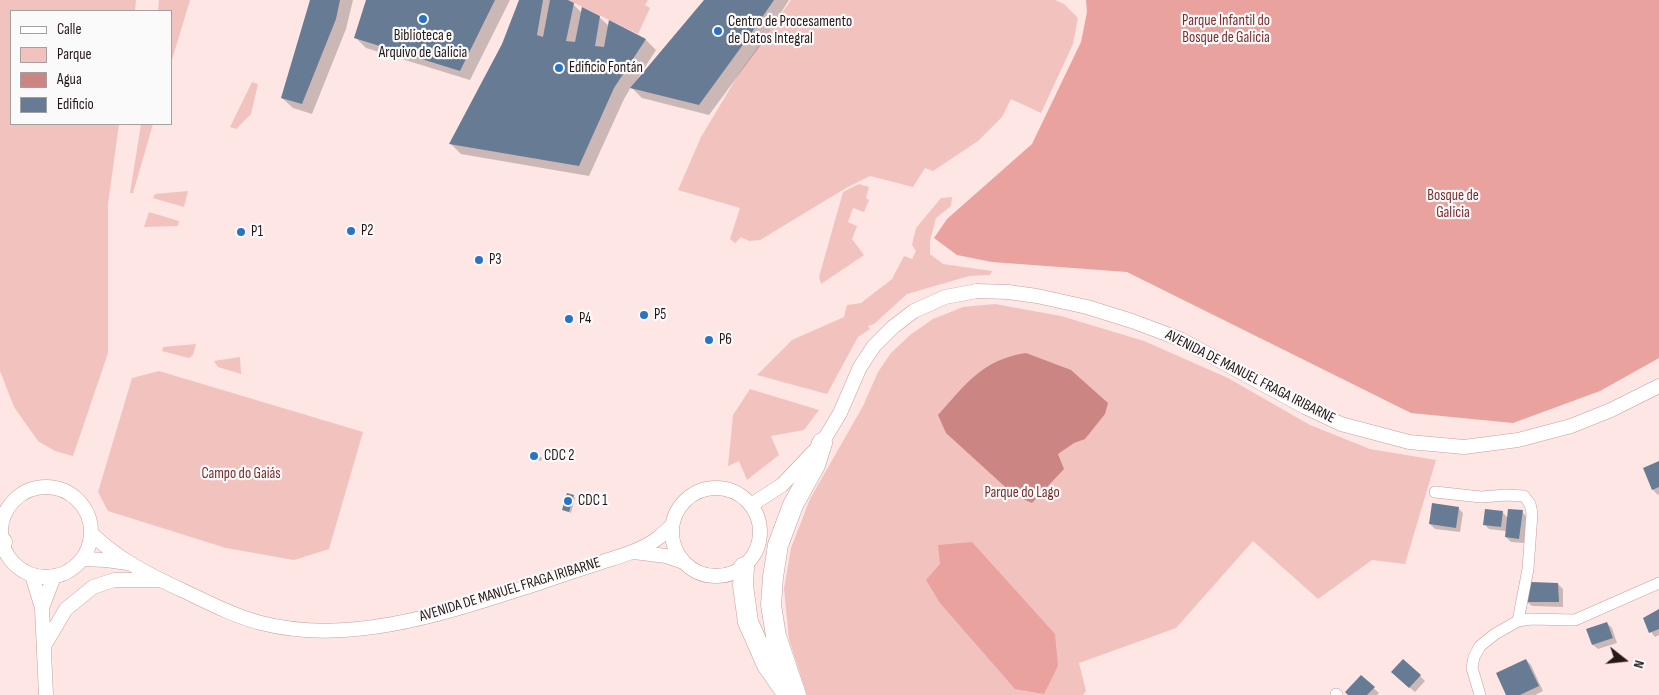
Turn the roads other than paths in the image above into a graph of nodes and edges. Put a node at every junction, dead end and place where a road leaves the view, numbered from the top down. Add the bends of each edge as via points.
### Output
1 (1659, 386) edge
2 (822, 443) junction
3 (1435, 492) dead end
4 (751, 505) junction
5 (672, 525) junction
6 (91, 533) junction
7 (1, 544) edge
8 (633, 552) junction
9 (82, 559) junction
10 (683, 562) junction
11 (130, 563) junction
12 (744, 567) junction
13 (32, 575) junction
14 (54, 576) junction
15 (160, 580) junction
16 (1659, 583) edge
17 (42, 608) junction
18 (1518, 622) junction
19 (44, 646) junction
20 (46, 695) edge
21 (788, 695) edge
22 (796, 695) edge
23 (1480, 695) edge

1 - 2 street, AVENIDA DE MANUEL FRAGA IRIBARNE via 1571,426 1518,440 1464,447 1409,442 1341,424 1180,339 1132,321 1037,296 976,291 945,298 914,311 893,327 874,346 860,367 840,413
2 - 4 street, AVENIDA DE MANUEL FRAGA IRIBARNE via 782,485
2 - 22 highway via 778,545 773,577 771,605 776,636
3 - 18 street via 1482,497 1524,496 1530,504 1528,569
4 - 5 street, AVENIDA DE MANUEL FRAGA IRIBARNE via 726,489 711,488 685,500
4 - 12 street via 758,517 759,544
5 - 8 street, AVENIDA DE MANUEL FRAGA IRIBARNE via 660,537
5 - 10 street via 672,538
6 - 7 street via 89,519 74,496 57,488 39,487 15,499 6,512
6 - 9 street
6 - 11 street, AVENIDA DE MANUEL FRAGA IRIBARNE
7 - 13 street via 19,568
8 - 10 street, AVENIDA DE MANUEL FRAGA IRIBARNE via 666,556
8 - 15 street, AVENIDA DE MANUEL FRAGA IRIBARNE via 433,615 348,630 287,628 260,623
9 - 11 street, AVENIDA DE MANUEL FRAGA IRIBARNE
9 - 14 street via 65,573
10 - 12 street, AVENIDA DE MANUEL FRAGA IRIBARNE via 706,576 732,574
11 - 15 street, AVENIDA DE MANUEL FRAGA IRIBARNE
12 - 21 highway via 748,622 767,665
13 - 14 street
13 - 17 street
14 - 17 street
15 - 19 street via 114,580 93,587 66,609
16 - 18 street via 1575,620 1531,619
17 - 19 street
18 - 23 street via 1494,634 1480,646 1472,668
19 - 20 street

